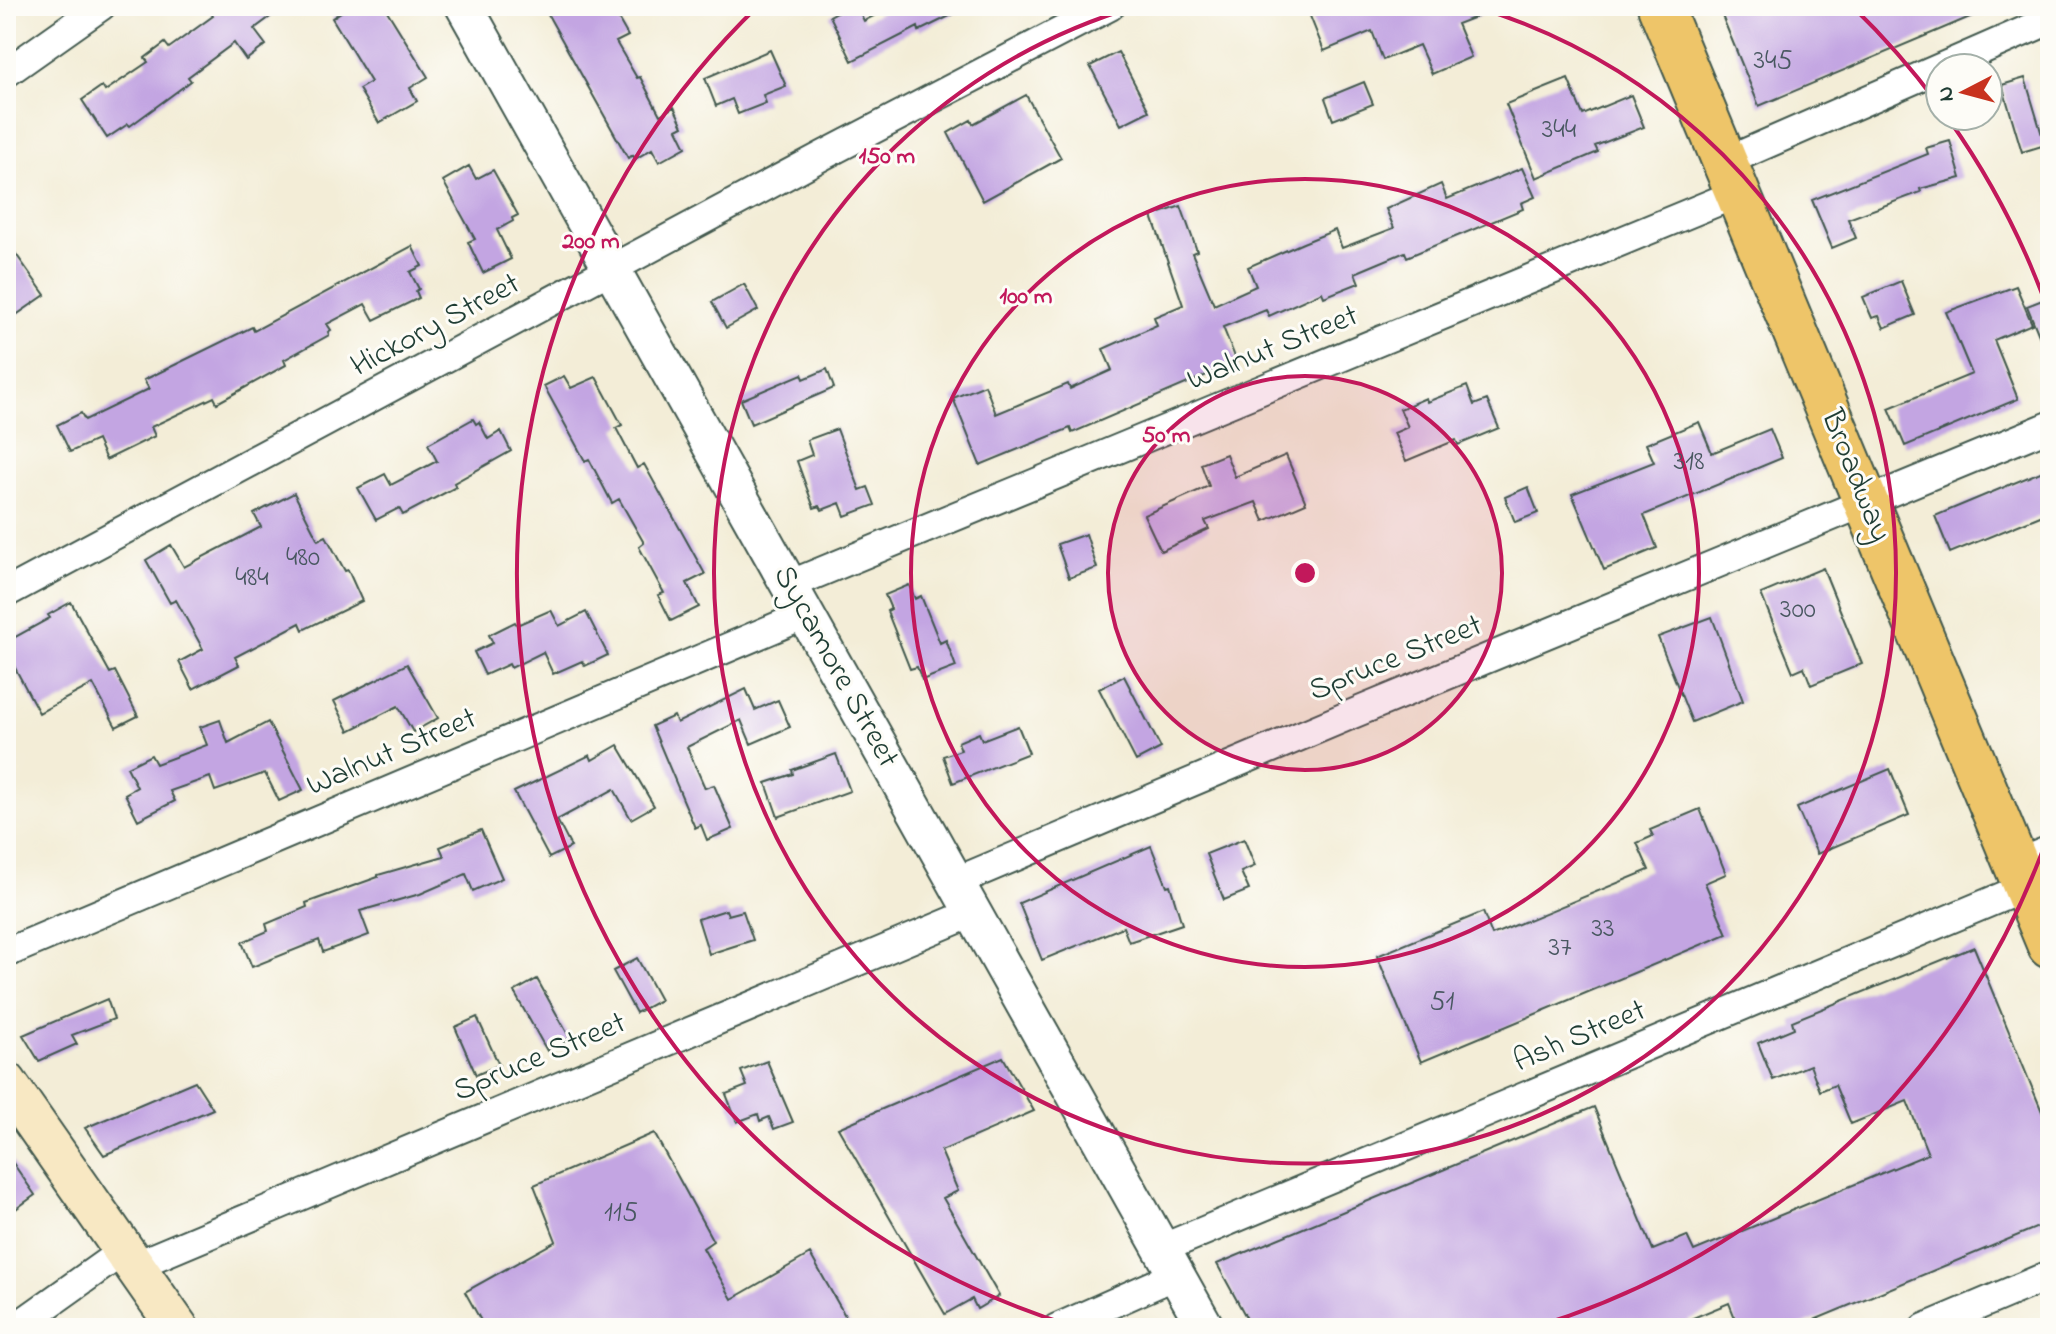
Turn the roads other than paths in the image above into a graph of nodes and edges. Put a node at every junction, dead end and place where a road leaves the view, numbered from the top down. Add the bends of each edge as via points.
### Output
1 (101, 6) edge
2 (464, 6) edge
3 (1110, 6) edge
4 (1660, 6) edge
5 (2050, 20) edge
6 (6, 73) edge
7 (1731, 178) junction
8 (612, 270) junction
9 (2050, 426) edge
10 (1865, 503) junction
11 (6, 593) edge
12 (797, 600) junction
13 (2031, 867) edge
14 (964, 898) junction
15 (2050, 946) edge
16 (6, 953) edge
17 (6, 1082) edge
18 (129, 1258) junction
19 (1169, 1262) junction
20 (2050, 1275) edge
21 (15, 1328) edge
22 (178, 1328) edge
23 (1057, 1328) edge
24 (1206, 1328) edge
25 (1925, 1328) edge

1 - 6 street
2 - 8 street, Sycamore Street
3 - 8 street, Hickory Street
4 - 7 main road, Broadway
5 - 7 street, Walnut Street
7 - 10 main road, Broadway
7 - 12 street, Walnut Street
8 - 11 street, Hickory Street
8 - 12 street, Sycamore Street
9 - 10 street, Spruce Street
10 - 13 main road, Broadway
10 - 14 street, Spruce Street via 1350,715
12 - 14 street, Sycamore Street
12 - 16 street, Walnut Street
13 - 15 main road, Broadway
13 - 19 street, Ash Street
14 - 18 street, Spruce Street
14 - 19 street, Sycamore Street
17 - 18 main road
18 - 21 street, Spruce Street
18 - 22 main road
19 - 23 street, Ash Street
19 - 24 street, Sycamore Street
20 - 25 street

